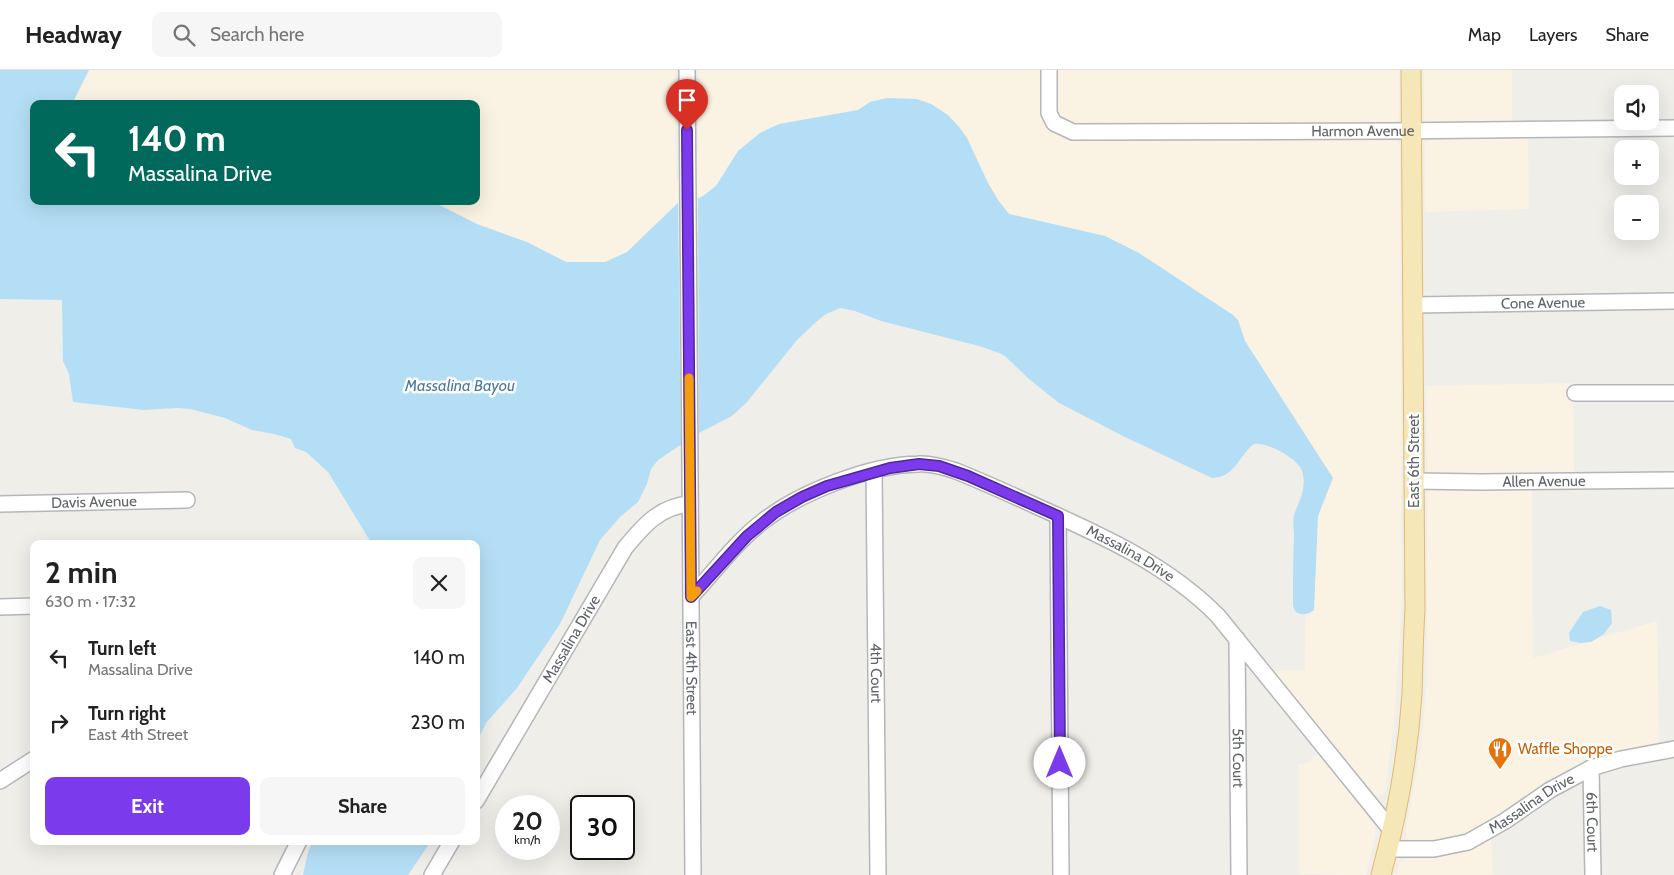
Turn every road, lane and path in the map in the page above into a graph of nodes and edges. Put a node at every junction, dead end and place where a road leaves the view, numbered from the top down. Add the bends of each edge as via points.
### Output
1 (687, 70) edge
2 (1049, 70) edge
3 (1411, 70) edge
4 (1674, 128) edge
5 (1412, 131) junction
6 (1674, 301) edge
7 (1413, 305) junction
8 (1575, 393) dead end
9 (1674, 393) edge
10 (874, 471) junction
11 (1674, 480) edge
12 (1414, 481) junction
13 (187, 500) dead end
14 (0, 504) edge
15 (690, 504) junction
16 (1058, 516) junction
17 (691, 597) junction
18 (30, 606) edge
19 (0, 607) edge
20 (1237, 639) junction
21 (1674, 749) edge
22 (30, 761) edge
23 (1591, 768) junction
24 (0, 781) edge
25 (480, 794) edge
26 (1392, 831) junction
27 (297, 845) edge
28 (450, 845) edge
29 (1388, 849) junction
30 (282, 875) edge
31 (432, 875) edge
32 (693, 875) edge
33 (878, 875) edge
34 (1061, 875) edge
35 (1239, 875) edge
36 (1381, 875) edge
37 (1593, 875) edge

1 - 15 street, East 4th Street
2 - 5 street, Harmon Avenue via 1049,113 1054,123 1073,132
3 - 5 main road, East 6th Street
4 - 5 street, Harmon Avenue
5 - 7 main road, East 6th Street
6 - 7 street, Cone Avenue
7 - 12 main road, East 6th Street
8 - 9 street
10 - 16 street, Massalina Drive via 908,464 939,466
10 - 17 street, Massalina Drive via 827,486 776,512 747,536
10 - 33 street, 4th Court
11 - 12 street, Allen Avenue
12 - 26 main road, East 6th Street via 1412,695
13 - 14 street, Davis Avenue
15 - 17 street, East 4th Street
15 - 25 street, Massalina Drive via 672,507 655,516 640,528 625,548
16 - 20 street, Massalina Drive via 1160,569 1209,608
16 - 34 street
17 - 32 street, East 4th Street
18 - 19 street
20 - 26 street, Massalina Drive
20 - 35 street, 5th Court
21 - 23 street, Massalina Drive
22 - 24 street
23 - 29 street, Massalina Drive via 1468,842 1434,849
23 - 37 street, 6th Court
26 - 29 main road, East 6th Street
27 - 30 street
28 - 31 street
29 - 36 main road, East 6th Street

